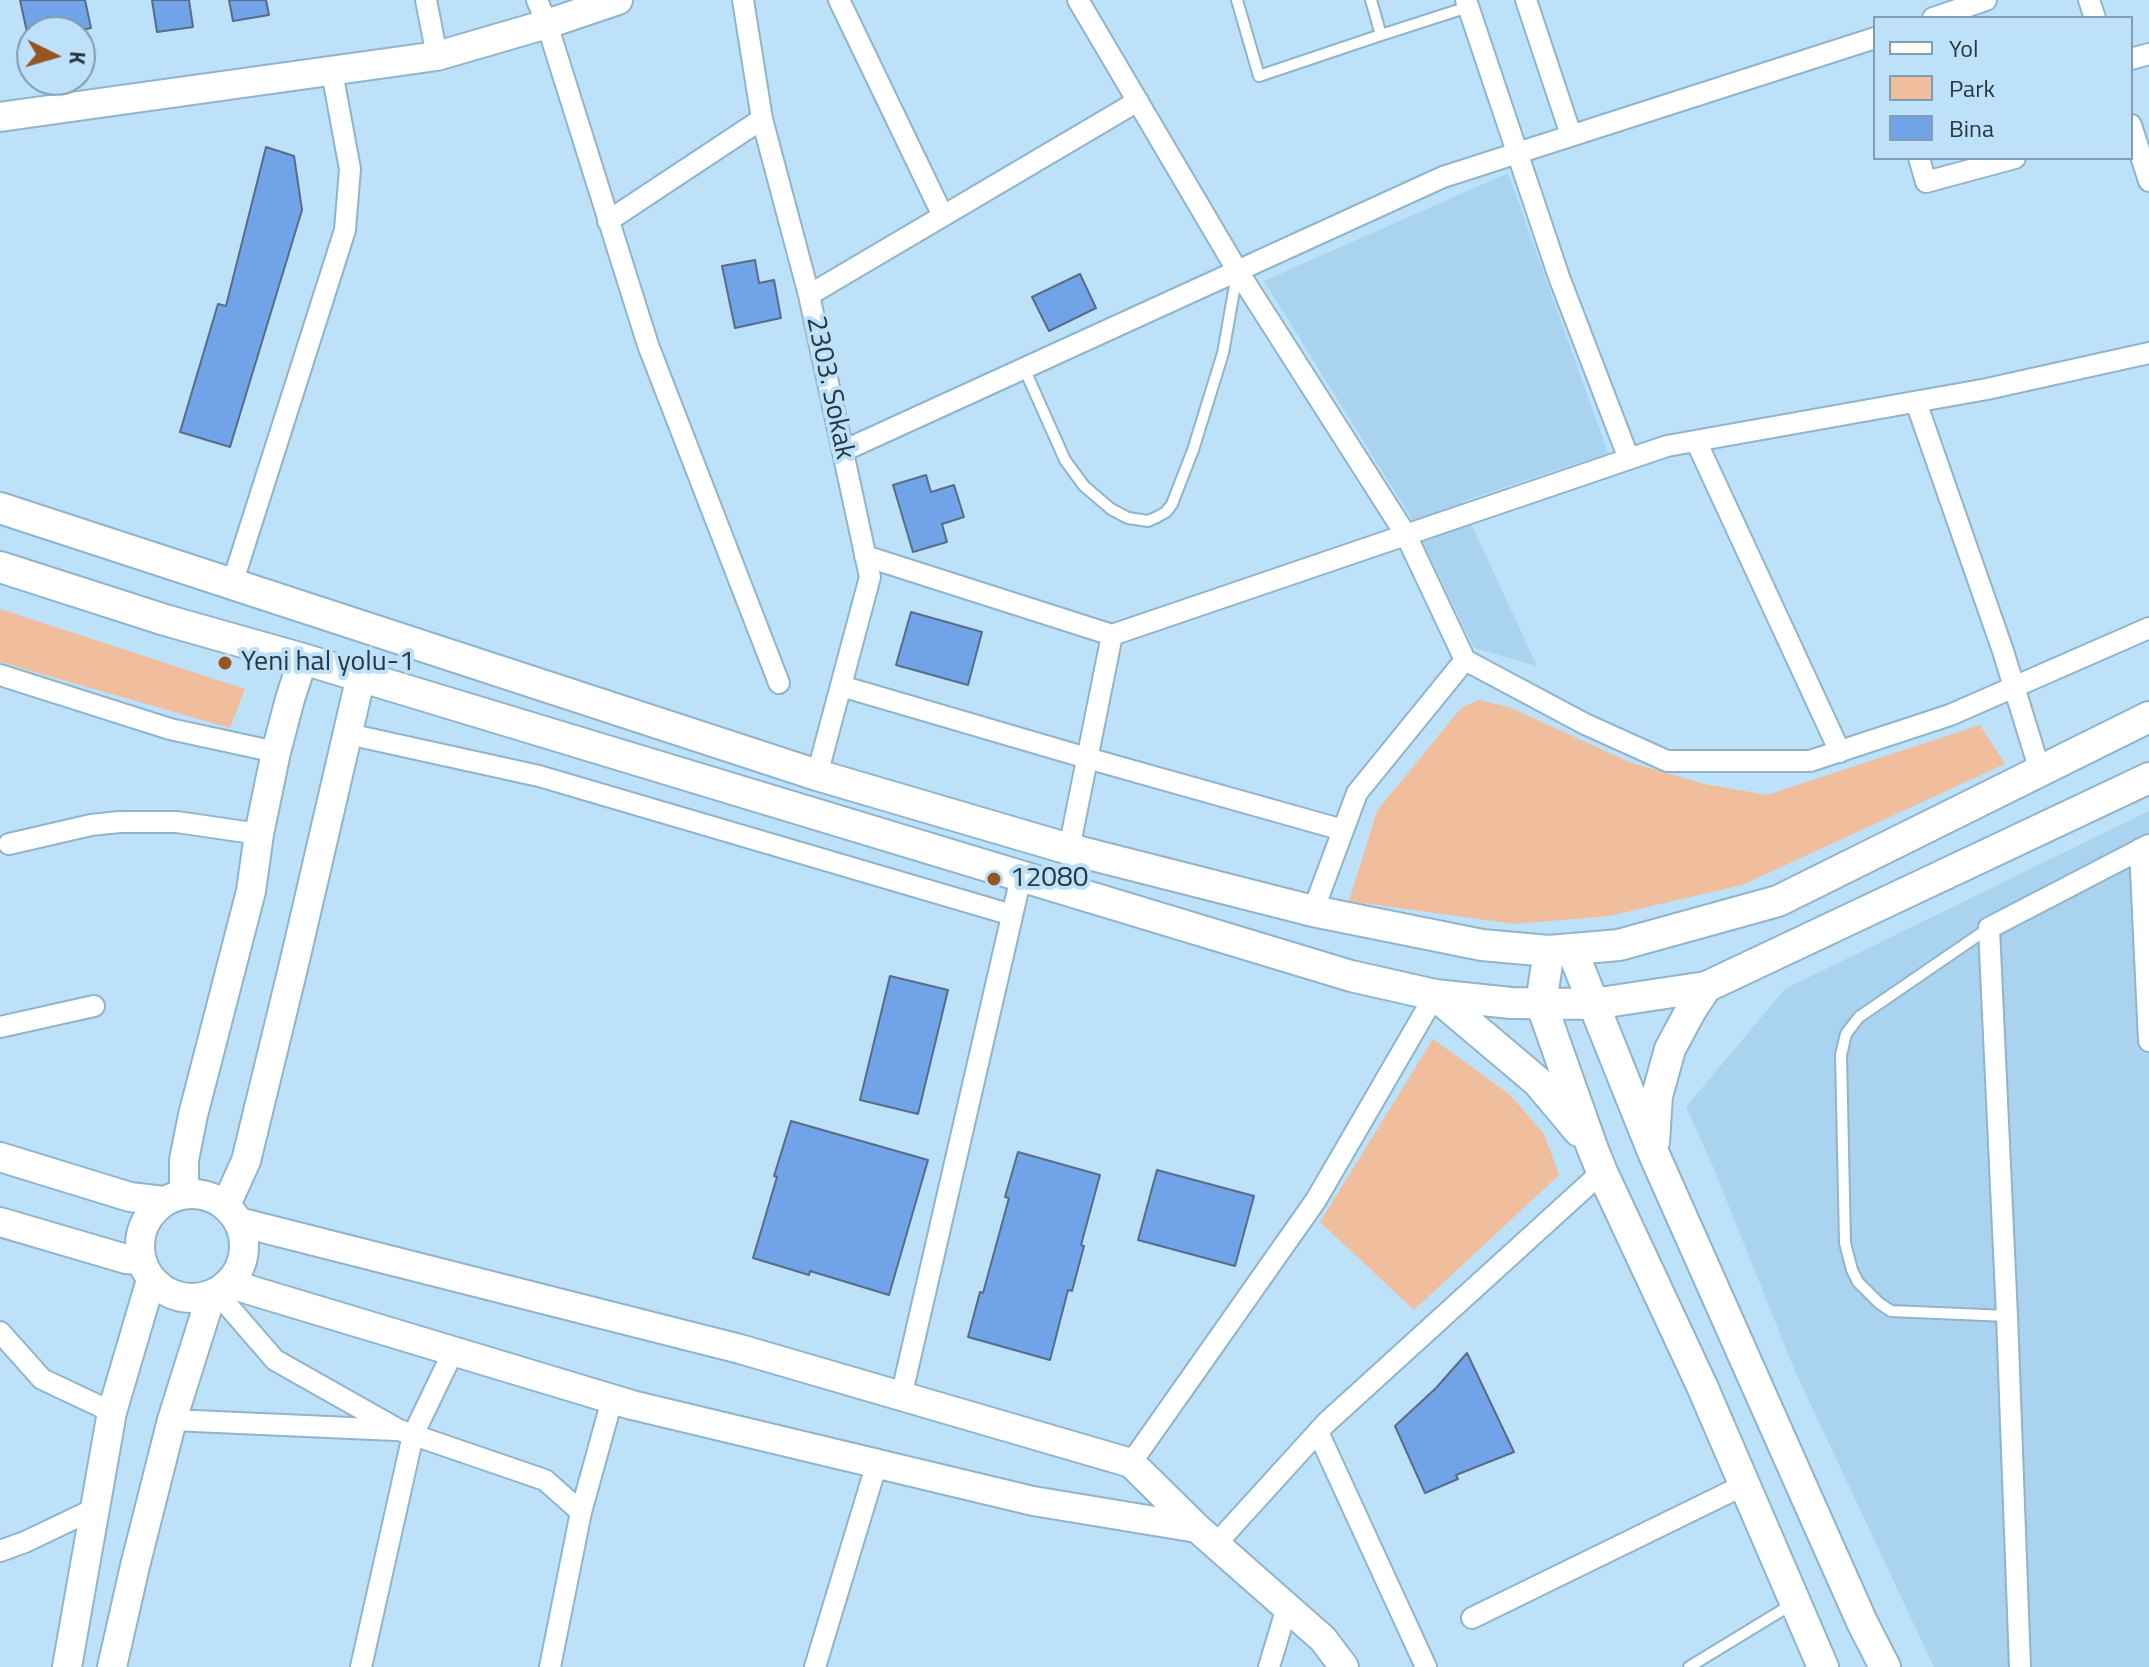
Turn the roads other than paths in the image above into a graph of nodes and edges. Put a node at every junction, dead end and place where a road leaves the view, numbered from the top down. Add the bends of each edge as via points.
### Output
1 (426, 0) edge
2 (618, 0) edge
3 (743, 0) edge
4 (839, 0) edge
5 (1078, 0) edge
6 (1237, 0) edge
7 (1371, 0) edge
8 (1526, 0) edge
9 (1978, 1) edge
10 (1467, 4) edge
11 (542, 12) edge
12 (1938, 16) edge
13 (1381, 35) junction
14 (1873, 39) edge
15 (437, 56) junction
16 (332, 72) junction
17 (1138, 101) junction
18 (0, 117) edge
19 (762, 119) junction
20 (2133, 131) edge
21 (1571, 135) junction
22 (1517, 153) junction
23 (1920, 160) edge
24 (2008, 160) edge
25 (2149, 181) edge
26 (943, 216) junction
27 (608, 221) junction
28 (1237, 270) junction
29 (809, 295) junction
30 (2149, 353) edge
31 (1024, 368) junction
32 (1916, 402) junction
33 (1696, 441) junction
34 (843, 451) junction
35 (1629, 459) junction
36 (0, 508) edge
37 (1406, 535) junction
38 (865, 556) junction
39 (0, 567) edge
40 (232, 584) junction
41 (2149, 628) edge
42 (1112, 635) junction
43 (303, 659) junction
44 (1465, 660) junction
45 (0, 675) edge
46 (361, 676) junction
47 (779, 683) dead end
48 (841, 686) junction
49 (2014, 689) junction
50 (2149, 717) edge
51 (348, 734) junction
52 (276, 752) junction
53 (1840, 752) junction
54 (1087, 758) junction
55 (2040, 771) junction
56 (817, 775) junction
57 (2149, 778) edge
58 (1343, 830) junction
59 (259, 834) junction
60 (9, 844) dead end
61 (2144, 847) edge
62 (1069, 849) junction
63 (1021, 877) junction
64 (1313, 911) junction
65 (1012, 915) junction
66 (1989, 928) junction
67 (1560, 950) junction
68 (1706, 987) junction
69 (1435, 995) junction
70 (1541, 1003) junction
71 (1593, 1004) junction
72 (94, 1006) dead end
73 (0, 1027) edge
74 (2149, 1041) edge
75 (1653, 1152) junction
76 (0, 1157) edge
77 (1597, 1160) junction
78 (174, 1197) junction
79 (232, 1214) junction
80 (0, 1222) edge
81 (146, 1270) junction
82 (219, 1291) junction
83 (2007, 1316) junction
84 (0, 1332) edge
85 (453, 1352) junction
86 (901, 1397) junction
87 (612, 1400) junction
88 (112, 1412) junction
89 (172, 1420) junction
90 (406, 1432) junction
91 (1318, 1432) junction
92 (877, 1463) junction
93 (1131, 1463) junction
94 (1744, 1485) junction
95 (94, 1509) junction
96 (581, 1512) junction
97 (1207, 1536) junction
98 (0, 1551) edge
99 (1795, 1602) junction
100 (1287, 1607) junction
101 (1472, 1618) dead end
102 (63, 1665) edge
103 (112, 1667) edge
104 (361, 1667) edge
105 (550, 1667) edge
106 (815, 1667) edge
107 (1269, 1667) edge
108 (1344, 1667) edge
109 (1426, 1667) edge
110 (1689, 1667) edge
111 (1823, 1667) edge
112 (1885, 1667) edge
113 (2020, 1667) edge

1 - 15 street
2 - 11 street
3 - 19 street, 2303. Sokak
4 - 26 street
5 - 17 street
6 - 13 lane via 1259,76
7 - 13 lane
8 - 21 street
9 - 12 street
10 - 13 lane
10 - 22 street
11 - 15 street
11 - 27 street
14 - 21 street
15 - 16 street
16 - 18 street
16 - 40 street via 350,169 345,230
17 - 26 street
17 - 28 street
19 - 27 street
19 - 29 street, 2303. Sokak
20 - 25 street
21 - 22 street
22 - 28 street via 1443,177
22 - 35 street
23 - 24 street via 1926,182
26 - 29 street
27 - 47 street via 648,345
28 - 31 street
28 - 31 lane via 1223,353 1193,450 1172,504 1157,517 1128,518 1084,486 1065,460
28 - 37 street
29 - 34 street, 2303. Sokak
30 - 32 street
31 - 34 street
32 - 33 street
32 - 49 street
33 - 35 street
33 - 53 street
34 - 38 street, 2303. Sokak
35 - 37 street
36 - 40 main road
37 - 42 street
37 - 44 street
38 - 42 street
38 - 48 street, 2303. Sokak via 870,577
39 - 43 main road
40 - 56 main road
41 - 49 street
42 - 54 street
43 - 46 main road
43 - 52 street
44 - 53 street via 1667,761 1810,761
44 - 58 street via 1357,793
45 - 52 street via 170,729
46 - 51 street
46 - 63 main road
48 - 54 street
48 - 56 street, 2303. Sokak
49 - 53 street
49 - 55 street
50 - 55 main road
51 - 65 street via 539,776
51 - 79 street
52 - 59 street
54 - 58 street
54 - 62 street
55 - 67 main road via 1778,901 1619,945
56 - 62 main road
57 - 68 main road
58 - 64 street
59 - 60 street via 177,822 119,822
59 - 78 street via 251,891
61 - 66 street
61 - 74 street
62 - 64 main road
63 - 65 street
63 - 69 main road via 1351,976
64 - 67 main road via 1482,945
65 - 86 street
66 - 83 street
66 - 83 lane via 1859,1017 1846,1034 1841,1055 1845,1243 1858,1282 1891,1311
67 - 70 main road
67 - 71 main road
68 - 71 main road
68 - 75 main road via 1670,1049 1657,1096
69 - 70 main road
69 - 77 main road via 1538,1082
69 - 93 street via 1316,1200
70 - 71 main road
70 - 77 main road
71 - 75 main road
72 - 73 street
75 - 112 main road
76 - 78 street via 130,1197
77 - 91 street
77 - 94 main road
78 - 79 street via 206,1195
78 - 81 street via 148,1217 140,1237
79 - 82 street via 245,1243 242,1265
79 - 86 street
80 - 81 street via 126,1259
81 - 82 street via 168,1294 190,1299
81 - 88 street
82 - 85 street
82 - 89 street
82 - 90 street via 275,1360
83 - 113 street
84 - 88 street via 42,1379
85 - 87 street
85 - 90 street
86 - 93 street
87 - 92 street
87 - 96 street
88 - 95 street
89 - 90 street
89 - 103 street
90 - 96 street via 545,1480
90 - 104 street
91 - 97 street
91 - 109 street
92 - 97 street
92 - 106 street
93 - 97 street
94 - 99 main road
94 - 101 street
95 - 98 street
95 - 102 street
96 - 105 street
97 - 100 street
99 - 110 lane
99 - 111 main road
100 - 107 street
100 - 108 street via 1323,1639

